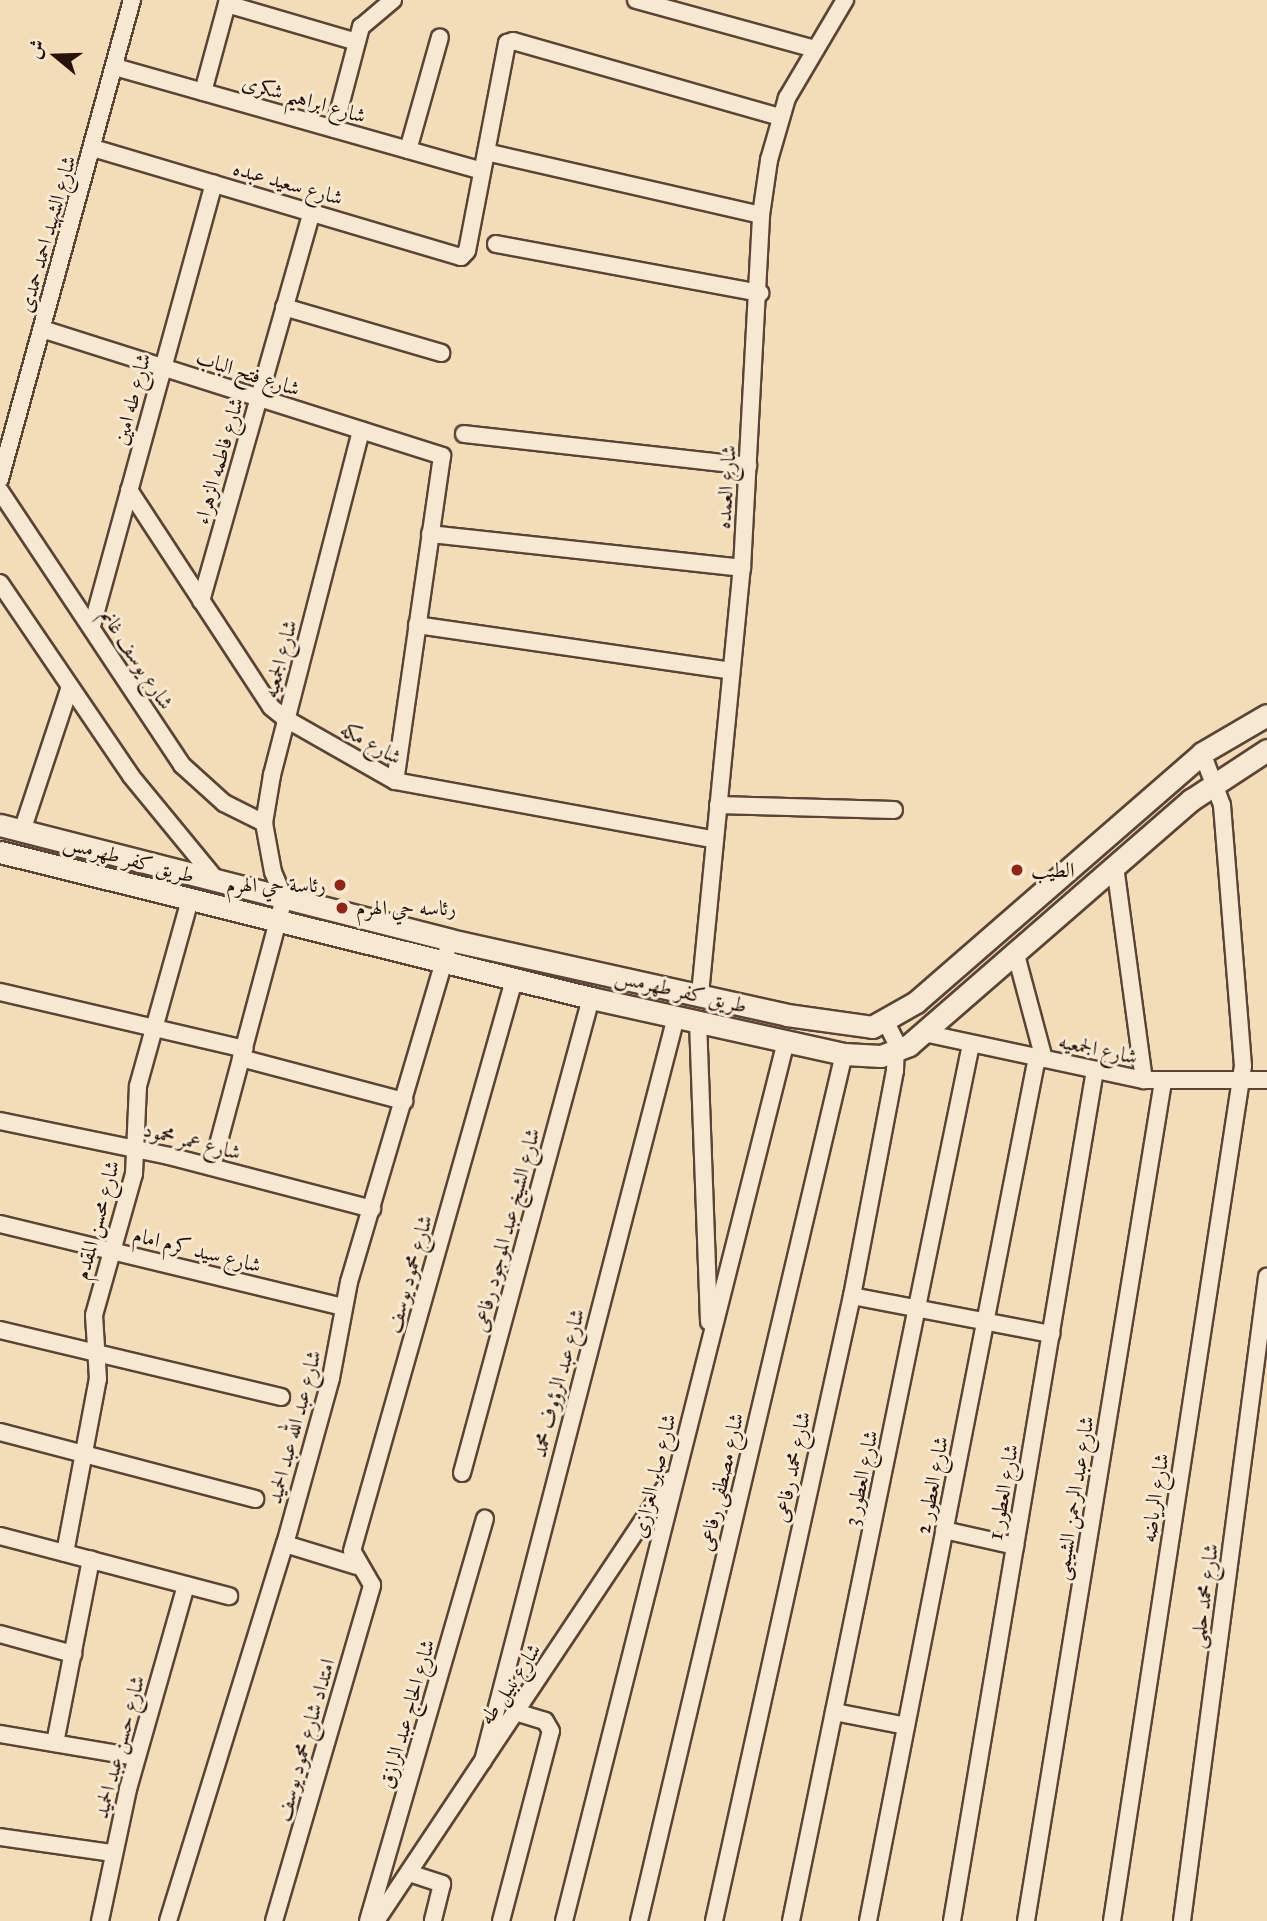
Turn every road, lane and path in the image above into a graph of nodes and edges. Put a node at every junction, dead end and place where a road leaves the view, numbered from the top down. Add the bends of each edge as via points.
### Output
1 (132, 0) edge
2 (393, 0) edge
3 (636, 0) edge
4 (845, 0) edge
5 (228, 2) edge
6 (440, 37) dead end
7 (357, 43) junction
8 (815, 49) junction
9 (115, 67) junction
10 (204, 92) junction
11 (779, 117) junction
12 (334, 129) junction
13 (93, 148) junction
14 (408, 150) junction
15 (485, 152) junction
16 (482, 171) junction
17 (214, 183) junction
18 (312, 212) junction
19 (761, 215) junction
20 (496, 244) dead end
21 (760, 293) junction
22 (284, 307) junction
23 (42, 329) junction
24 (441, 353) dead end
25 (163, 368) junction
26 (258, 399) junction
27 (360, 430) junction
28 (464, 434) dead end
29 (748, 466) junction
30 (0, 479) edge
31 (129, 490) junction
32 (0, 491) edge
33 (430, 534) junction
34 (742, 568) junction
35 (0, 583) edge
36 (201, 601) junction
37 (417, 625) junction
38 (92, 626) junction
39 (731, 671) junction
40 (69, 690) junction
41 (1267, 715) edge
42 (286, 719) junction
43 (1267, 750) edge
44 (1202, 753) junction
45 (395, 781) junction
46 (1216, 781) junction
47 (718, 805) junction
48 (894, 810) dead end
49 (264, 823) junction
50 (0, 825) edge
51 (22, 831) junction
52 (715, 840) junction
53 (0, 852) edge
54 (1115, 866) junction
55 (218, 882) junction
56 (284, 898) junction
57 (190, 900) junction
58 (277, 922) junction
59 (450, 940) junction
60 (1015, 951) junction
61 (444, 964) junction
62 (514, 980) junction
63 (0, 992) edge
64 (700, 994) junction
65 (591, 998) junction
66 (687, 1019) junction
67 (886, 1022) junction
68 (155, 1028) junction
69 (923, 1033) junction
70 (786, 1041) junction
71 (971, 1044) junction
72 (897, 1052) junction
73 (242, 1053) junction
74 (844, 1054) junction
75 (1041, 1058) junction
76 (1095, 1070) junction
77 (1144, 1080) junction
78 (1267, 1080) edge
79 (1241, 1081) junction
80 (1163, 1082) junction
81 (404, 1101) junction
82 (0, 1121) edge
83 (136, 1149) junction
84 (212, 1167) junction
85 (372, 1209) junction
86 (0, 1224) edge
87 (112, 1251) junction
88 (1267, 1277) edge
89 (852, 1296) junction
90 (343, 1307) junction
91 (917, 1308) junction
92 (985, 1322) junction
93 (0, 1330) edge
94 (1051, 1334) junction
95 (710, 1342) junction
96 (95, 1351) junction
97 (281, 1397) dead end
98 (0, 1432) edge
99 (85, 1453) junction
100 (677, 1470) junction
101 (462, 1473) dead end
102 (255, 1499) dead end
103 (485, 1519) dead end
104 (944, 1530) junction
105 (0, 1536) edge
106 (285, 1544) junction
107 (1015, 1546) junction
108 (65, 1553) junction
109 (91, 1560) junction
110 (362, 1569) junction
111 (186, 1585) junction
112 (229, 1596) dead end
113 (0, 1634) edge
114 (73, 1654) junction
115 (516, 1712) junction
116 (834, 1712) junction
117 (906, 1726) junction
118 (0, 1734) edge
119 (55, 1743) junction
120 (136, 1757) junction
121 (483, 1761) junction
122 (0, 1836) edge
123 (112, 1853) junction
124 (409, 1873) junction
125 (100, 1921) edge
126 (168, 1921) edge
127 (274, 1921) edge
128 (368, 1921) edge
129 (376, 1921) edge
130 (433, 1921) edge
131 (501, 1921) edge
132 (564, 1921) edge
133 (639, 1921) edge
134 (714, 1921) edge
135 (791, 1921) edge
136 (868, 1921) edge
137 (952, 1921) edge
138 (1027, 1921) edge
139 (1112, 1921) edge
140 (1182, 1921) edge

1 - 9 street, شارع الشهيد احمد حمدى
2 - 7 street via 365,20
3 - 8 street
4 - 8 street, شارع العمده
5 - 7 street
5 - 10 street
6 - 14 street
7 - 12 street
8 - 11 street, شارع العمده
9 - 10 street, شارع ابراهيم شكرى
9 - 13 street, شارع الشهيد احمد حمدى
10 - 12 street, شارع ابراهيم شكرى
11 - 15 street via 513,41 505,49
11 - 19 street, شارع العمده
12 - 14 street, شارع ابراهيم شكرى
13 - 17 street, شارع سعيد عبده
13 - 23 street, شارع الشهيد احمد حمدى
14 - 16 street, شارع ابراهيم شكرى
15 - 16 street
15 - 19 street
16 - 18 street, شارع سعيد عبده via 467,251 458,256
17 - 18 street, شارع سعيد عبده
17 - 25 street, شارع طه امين
18 - 22 street, شارع فاطمه الزهراء
19 - 21 street, شارع العمده
20 - 21 street
21 - 29 street, شارع العمده
22 - 24 street
22 - 26 street, شارع فاطمه الزهراء
23 - 25 street, شارع فتح الباب
23 - 30 street, شارع الشهيد احمد حمدى
25 - 26 street, شارع فتح الباب
25 - 31 street, شارع طه امين
26 - 27 street, شارع فتح الباب
26 - 36 street, شارع فاطمه الزهراء
27 - 33 street, شارع فتح الباب via 442,456
27 - 42 street, شارع الجمعيه
28 - 29 street
29 - 34 street, شارع العمده
31 - 36 street, شارع مكه
31 - 38 street, شارع طه امين
32 - 38 street, شارع يوسف غانم
33 - 34 street
33 - 37 street
34 - 39 street, شارع العمده
35 - 40 street
36 - 42 street, شارع مكه via 271,707
37 - 39 street
37 - 45 street
38 - 49 street, شارع يوسف غانم via 182,765 224,803
39 - 47 street, شارع العمده
40 - 51 street
40 - 55 street
41 - 44 street, طريق كفر طهرمس
42 - 45 street, شارع مكه
42 - 49 street, شارع الجمعيه
43 - 46 street
44 - 46 street, شارع الرياضه
44 - 67 street, طريق كفر طهرمس via 916,1002
45 - 52 street, شارع مكه
46 - 54 street
46 - 79 street, شارع الرياضه via 1222,805
47 - 48 street
47 - 52 street, شارع العمده
49 - 56 street, شارع الجمعيه via 273,873
50 - 51 street, طريق كفر طهرمس
51 - 55 street, طريق كفر طهرمس
52 - 64 street, شارع العمده
53 - 57 street, طريق كفر طهرمس
54 - 60 street
54 - 77 street
55 - 56 street, طريق كفر طهرمس
56 - 58 street
56 - 59 street, طريق كفر طهرمس
57 - 58 street, طريق كفر طهرمس
57 - 68 street, شارع محسن المقدم
58 - 61 street, طريق كفر طهرمس
58 - 73 street
59 - 61 street, شارع عبد الله عبد الحميد
59 - 64 street, طريق كفر طهرمس
60 - 69 street
60 - 75 street, شارع العطور 2
61 - 62 street, طريق كفر طهرمس
61 - 81 street, شارع عبد الله عبد الحميد
62 - 65 street, طريق كفر طهرمس
62 - 110 street, شارع محمود يوسف via 352,1551
63 - 68 street
64 - 67 street, طريق كفر طهرمس via 848,1027
65 - 66 street, طريق كفر طهرمس
65 - 101 street, شارع الشيخ عبد الموجود رفاعى
66 - 70 street, طريق كفر طهرمس
66 - 95 street
66 - 121 street, شارع عبد الرؤوف محمد
67 - 72 street
68 - 73 street
68 - 83 street, شارع محسن المقدم via 136,1098
69 - 71 street, شارع الجمعيه
69 - 72 street
70 - 74 street, طريق كفر طهرمس
70 - 95 street, شارع صابر العزازى
71 - 75 street, شارع الجمعيه
71 - 91 street, شارع العطور 3
72 - 74 street, طريق كفر طهرمس
72 - 89 street, شارع محمد رفاعى
73 - 81 street
73 - 84 street
74 - 133 street, شارع مصطفى رفاعى
75 - 76 street, شارع الجمعيه
75 - 92 street, شارع العطور 2
76 - 77 street, شارع الجمعيه
76 - 94 street, شارع العطور 1
77 - 80 street, شارع الجمعيه
78 - 79 street, شارع الجمعيه
79 - 80 street, شارع الجمعيه
79 - 139 street, شارع الرياضه
80 - 138 street, شارع عبد الرحمن الشيمى
81 - 85 street, شارع عبد الله عبد الحميد
82 - 83 street, شارع عمر محمود
83 - 84 street, شارع عمر محمود
83 - 87 street, شارع محسن المقدم via 134,1174
84 - 85 street, شارع عمر محمود
85 - 90 street, شارع عبد الله عبد الحميد
86 - 87 street, شارع سيد كرم امام
87 - 90 street, شارع سيد كرم امام
87 - 96 street, شارع محسن المقدم via 92,1324
88 - 140 street, شارع محمد حلمى
89 - 91 street
89 - 134 street, شارع محمد رفاعى
90 - 106 street, شارع عبد الله عبد الحميد via 331,1378
91 - 92 street
91 - 116 street, شارع العطور 3
92 - 94 street
92 - 104 street, شارع العطور 2
93 - 96 street
94 - 107 street, شارع العطور 1
95 - 100 street, شارع صابر العزازى
96 - 97 street
96 - 99 street, شارع محسن المقدم via 98,1379
98 - 99 street
99 - 102 street
99 - 108 street, شارع محسن المقدم
100 - 115 street, شارع نبيل طه
100 - 132 street, شارع صابر العزازى
103 - 128 street, شارع الحاج عبد الرازق
104 - 107 street
104 - 117 street, شارع العطور 2
105 - 108 street
106 - 110 street
106 - 126 street, شارع عبد الله عبد الحميد
107 - 137 street, شارع العطور 1
108 - 109 street
109 - 111 street
109 - 114 street
110 - 127 street, امتداد شارع محمود يوسف via 370,1592
111 - 112 street
111 - 120 street, شارع حسن عبد الحميد
113 - 114 street
114 - 119 street
115 - 121 street, شارع نبيل طه
115 - 131 street via 545,1721 551,1731
116 - 117 street
116 - 135 street, شارع العطور 3
117 - 136 street, شارع العطور 2
118 - 119 street
119 - 120 street
120 - 123 street, شارع حسن عبد الحميد
121 - 124 street, شارع نبيل طه
122 - 123 street
123 - 125 street, شارع حسن عبد الحميد
124 - 129 street, شارع نبيل طه
124 - 130 street via 442,1884

